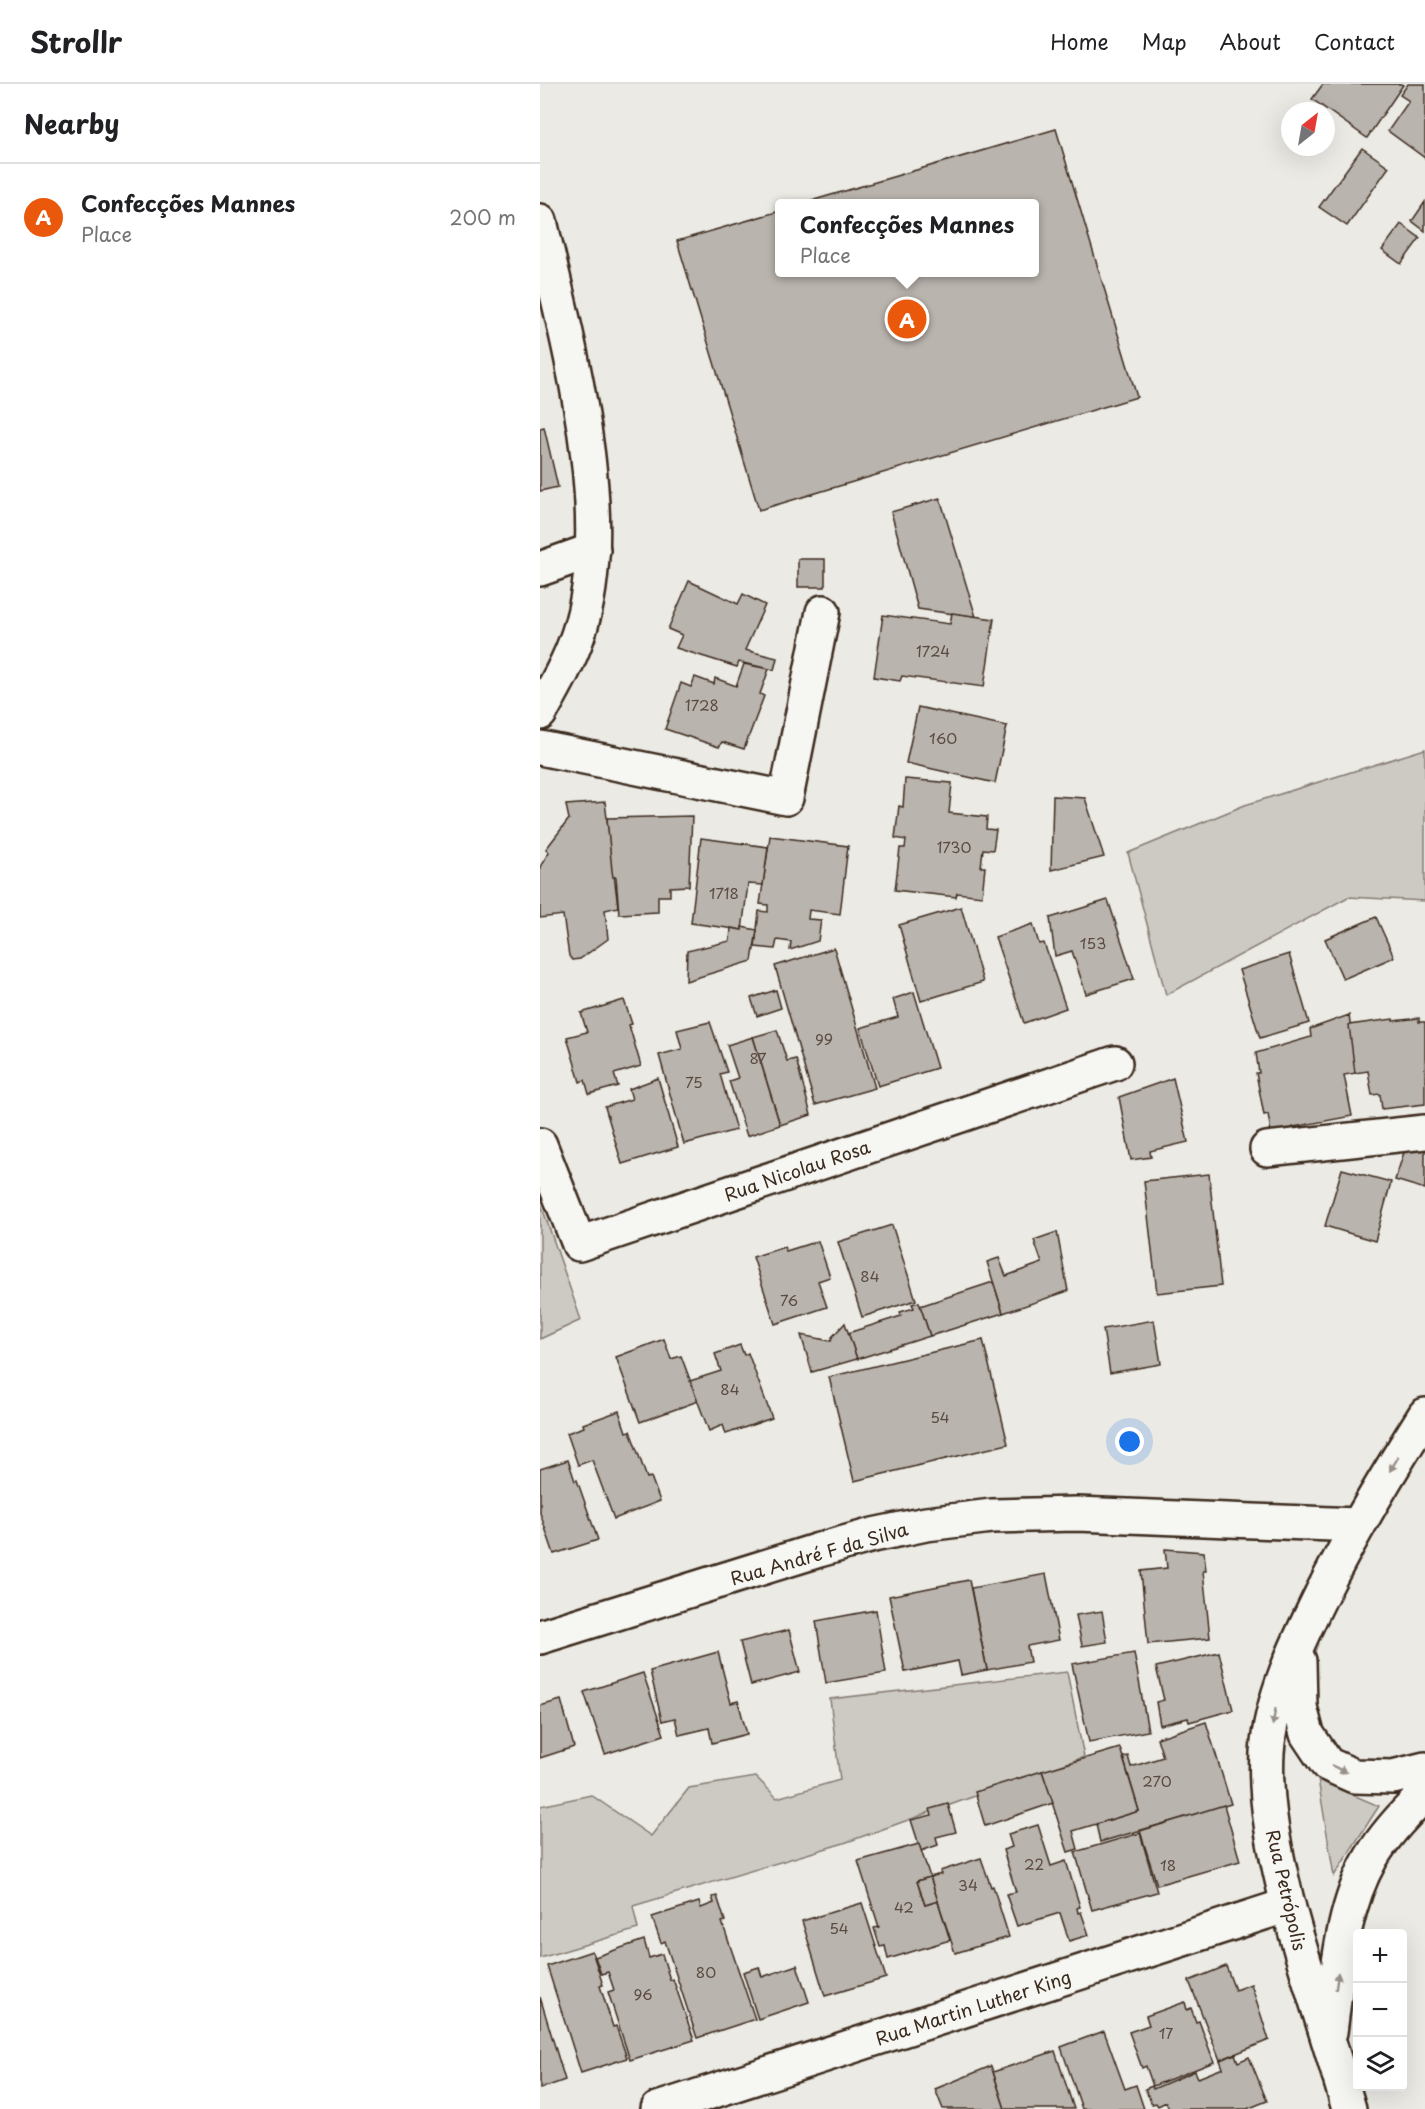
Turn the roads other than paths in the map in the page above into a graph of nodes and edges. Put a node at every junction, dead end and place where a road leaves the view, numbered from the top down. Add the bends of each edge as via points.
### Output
1 (540, 221) edge
2 (593, 550) junction
3 (540, 569) edge
4 (823, 612) dead end
5 (540, 713) edge
6 (540, 748) edge
7 (1115, 1063) dead end
8 (1425, 1132) edge
9 (540, 1145) edge
10 (1267, 1149) dead end
11 (1425, 1415) edge
12 (1357, 1525) junction
13 (540, 1637) edge
14 (1298, 1641) junction
15 (1425, 1769) edge
16 (1425, 1794) edge
17 (1288, 1905) junction
18 (1329, 2039) junction
19 (658, 2109) edge
20 (1350, 2109) edge

1 - 2 street via 591,476
2 - 3 street
2 - 5 street via 578,635
4 - 6 street via 786,798
7 - 9 street, Rua Nicolau Rosa via 579,1244
8 - 10 street
11 -> 12 street, Rua Petrópolis
12 - 13 street, Rua André F da Silva via 1077,1514 992,1516 926,1524 819,1550
12 - 14 street, Rua Petrópolis
14 -> 15 street via 1300,1707 1308,1734 1327,1764 1354,1776 1393,1777
14 -> 17 street, Rua Petrópolis via 1276,1703 1267,1752 1275,1852
18 -> 16 street via 1343,1937 1357,1887 1372,1857 1400,1818
17 - 18 street, Rua Petrópolis
17 - 19 street, Rua Martin Luther King
18 - 20 street, Rua Petrópolis

